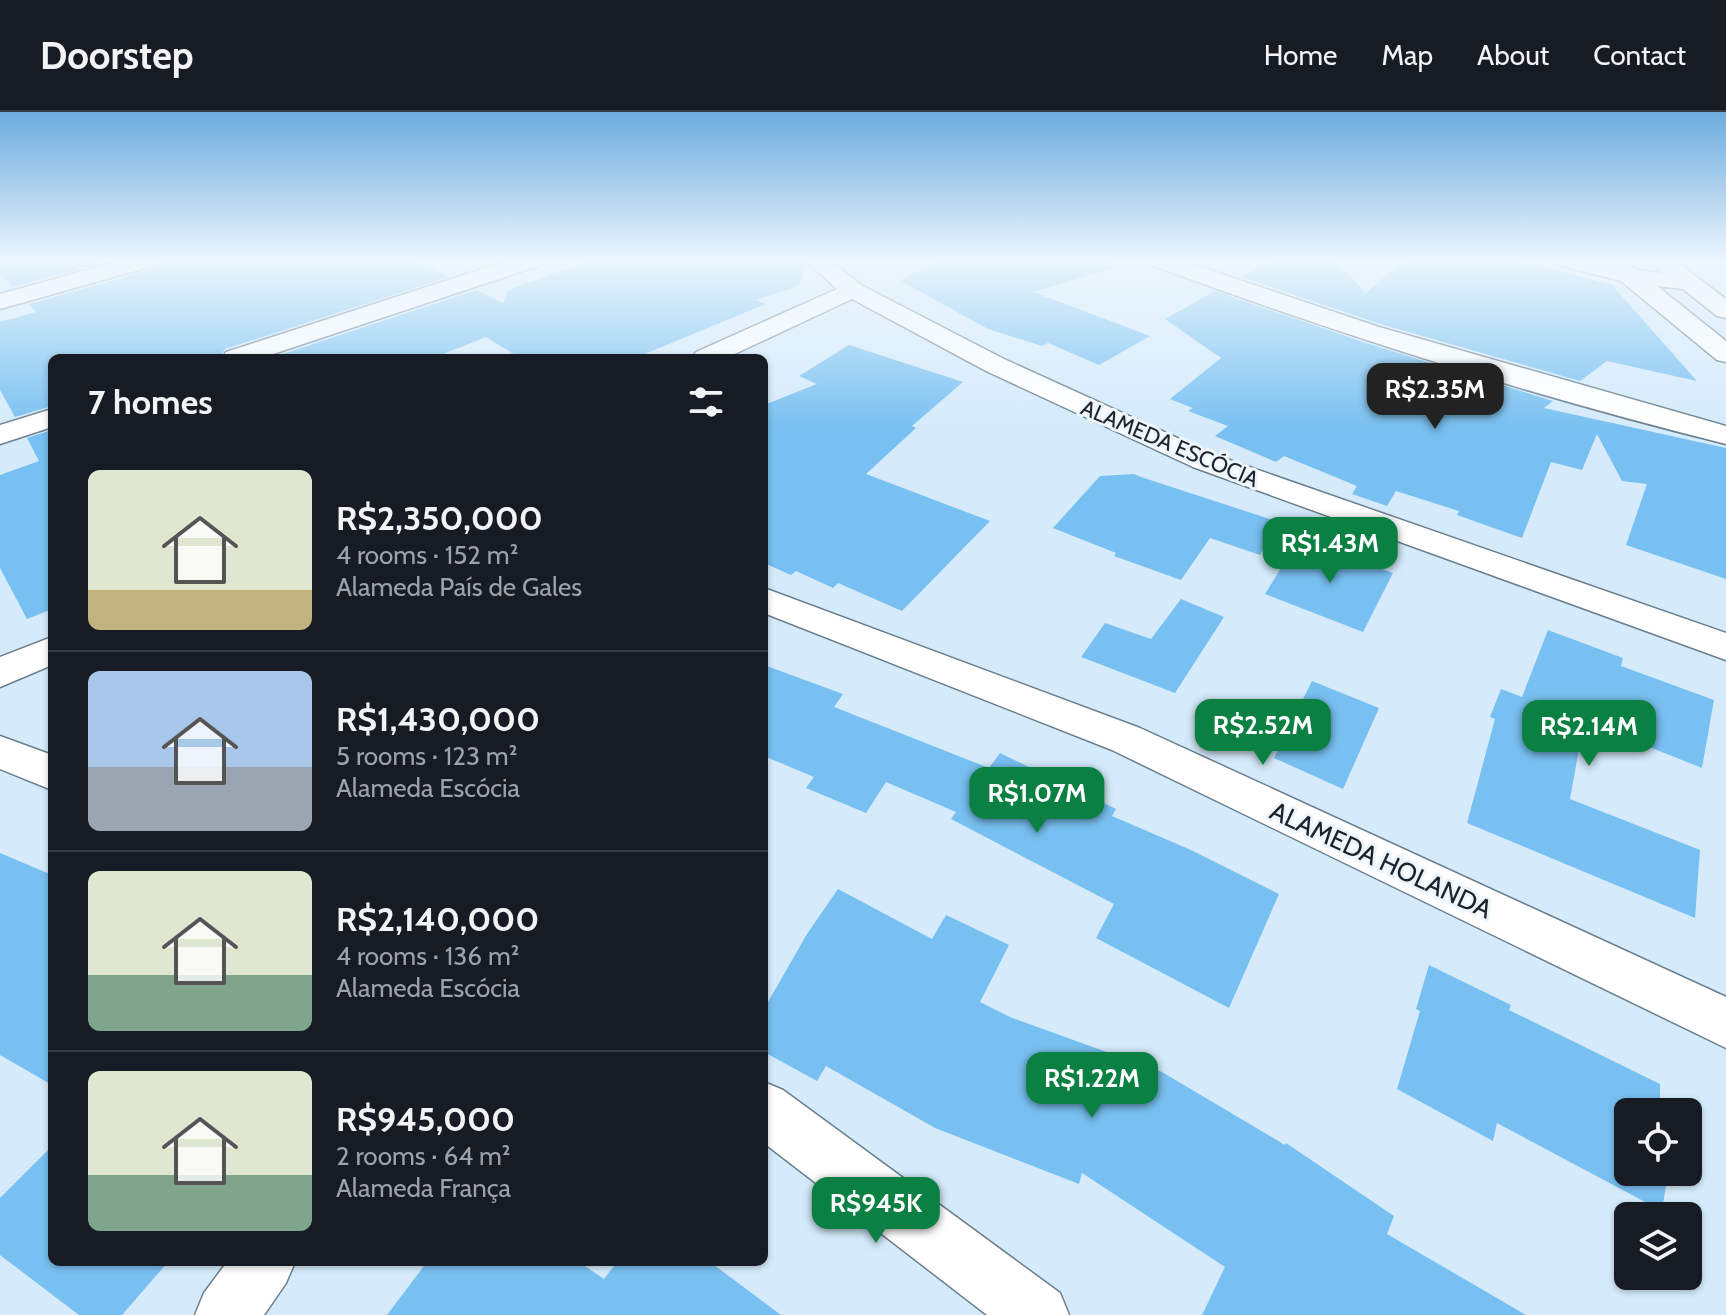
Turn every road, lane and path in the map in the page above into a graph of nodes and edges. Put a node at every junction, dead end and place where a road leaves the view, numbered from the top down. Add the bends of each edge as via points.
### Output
1 (362, 316) edge
2 (796, 316) edge
3 (902, 316) edge
4 (1317, 316) edge
5 (1679, 316) edge
6 (247, 354) edge
7 (714, 354) edge
8 (1726, 354) edge
9 (48, 419) edge
10 (0, 435) edge
11 (1726, 435) edge
12 (768, 602) edge
13 (1726, 647) edge
14 (48, 652) edge
15 (0, 673) edge
16 (0, 752) edge
17 (48, 771) edge
18 (1726, 1023) edge
19 (768, 1112) edge
20 (262, 1266) edge
21 (226, 1315) edge
22 (1038, 1315) edge

1 - 6 street
2 - 7 street
3 - 13 street, ALAMEDA ESCÓCIA via 1204,461
4 - 11 street
5 - 8 street
9 - 10 street
12 - 18 street, ALAMEDA HOLANDA via 1126,739
14 - 15 street
16 - 17 street
19 - 22 street
20 - 21 street

